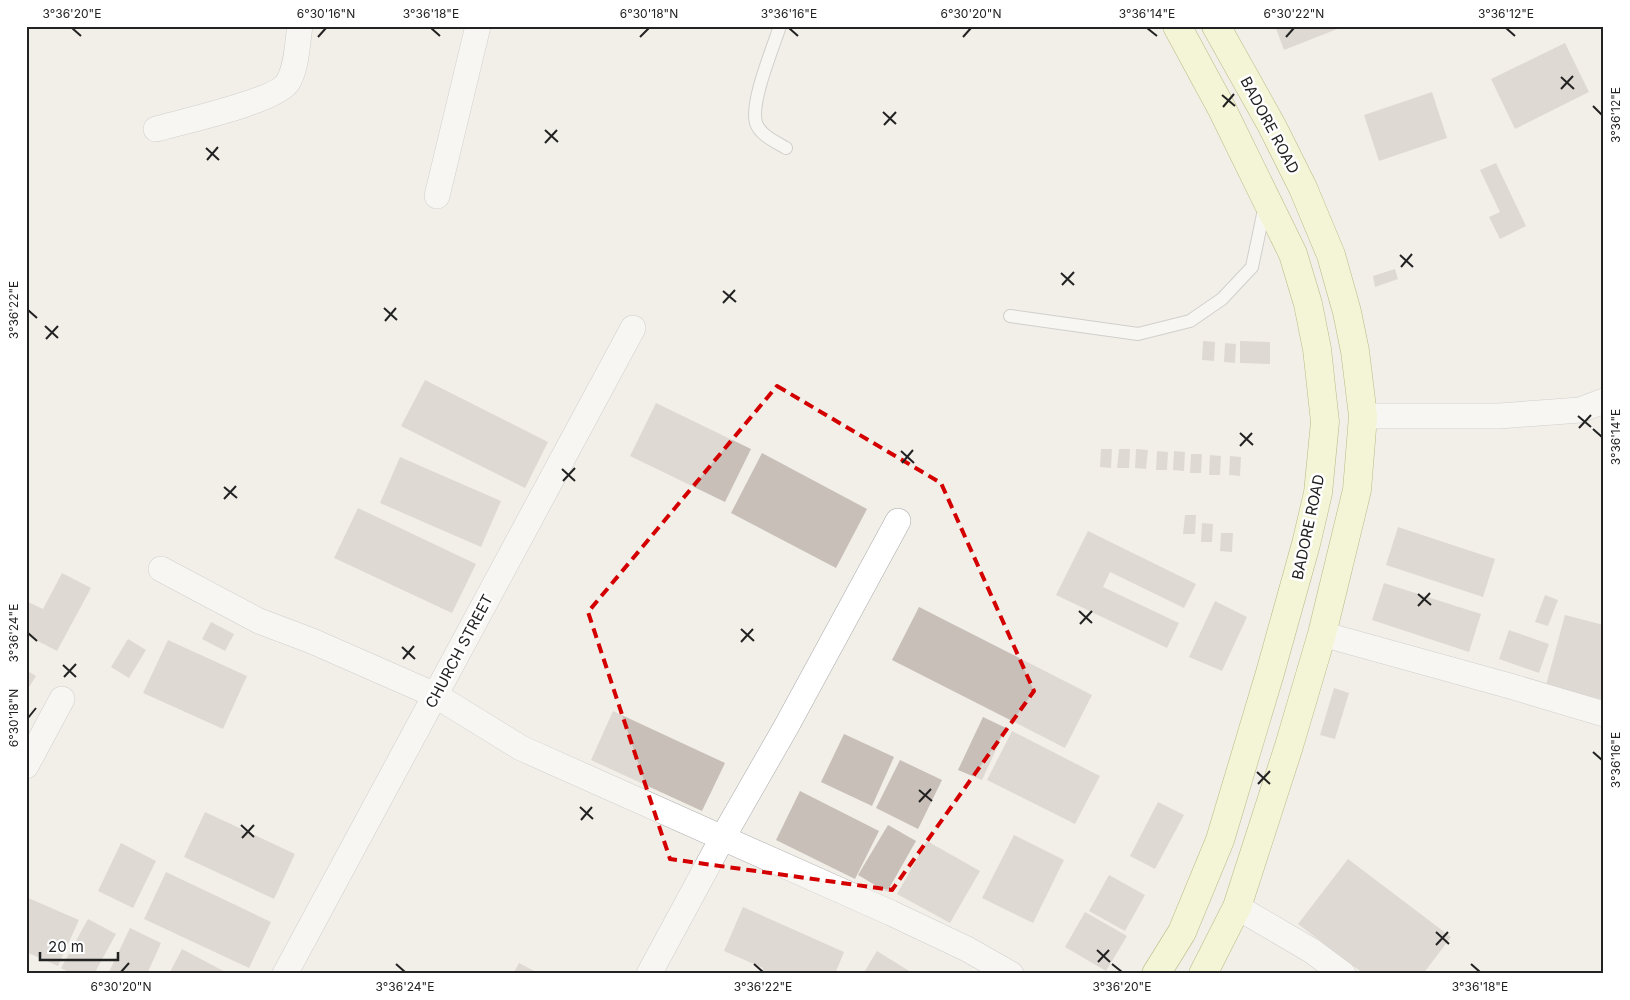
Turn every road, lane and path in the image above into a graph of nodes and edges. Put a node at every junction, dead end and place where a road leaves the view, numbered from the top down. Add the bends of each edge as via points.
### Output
1 (300, 26) edge
2 (478, 26) edge
3 (780, 26) edge
4 (1177, 26) edge
5 (1216, 26) edge
6 (156, 129) dead end
7 (786, 148) dead end
8 (437, 196) dead end
9 (1267, 198) junction
10 (1010, 316) dead end
11 (633, 328) dead end
12 (1604, 401) edge
13 (1363, 416) junction
14 (898, 521) dead end
15 (162, 569) dead end
16 (1322, 634) junction
17 (435, 695) junction
18 (62, 699) dead end
19 (1604, 714) edge
20 (26, 766) edge
21 (724, 837) junction
22 (1237, 907) junction
23 (286, 974) edge
24 (649, 974) edge
25 (1011, 974) edge
26 (1156, 974) edge
27 (1203, 974) edge
28 (1343, 974) edge

1 - 6 street via 294,66 284,88 256,101
2 - 8 street
3 - 7 lane via 755,110 756,125
4 - 9 main road, BADORE ROAD
5 - 13 main road, BADORE ROAD via 1272,126 1331,255 1351,332
9 - 10 lane via 1252,267 1222,299 1190,321 1138,334
9 - 26 main road, BADORE ROAD via 1293,254 1317,350 1325,422 1318,493 1276,655 1220,840 1182,932
11 - 17 street, CHURCH STREET
12 - 13 street via 1580,410 1498,416
13 - 16 main road, BADORE ROAD via 1357,490
14 - 21 street
15 - 17 street via 259,621
16 - 19 street
16 - 22 main road, BADORE ROAD
17 - 21 street via 521,748
17 - 23 street, CHURCH STREET
18 - 20 street
21 - 24 street
21 - 25 street via 899,917
22 - 27 main road, BADORE ROAD
22 - 28 street via 1312,951

